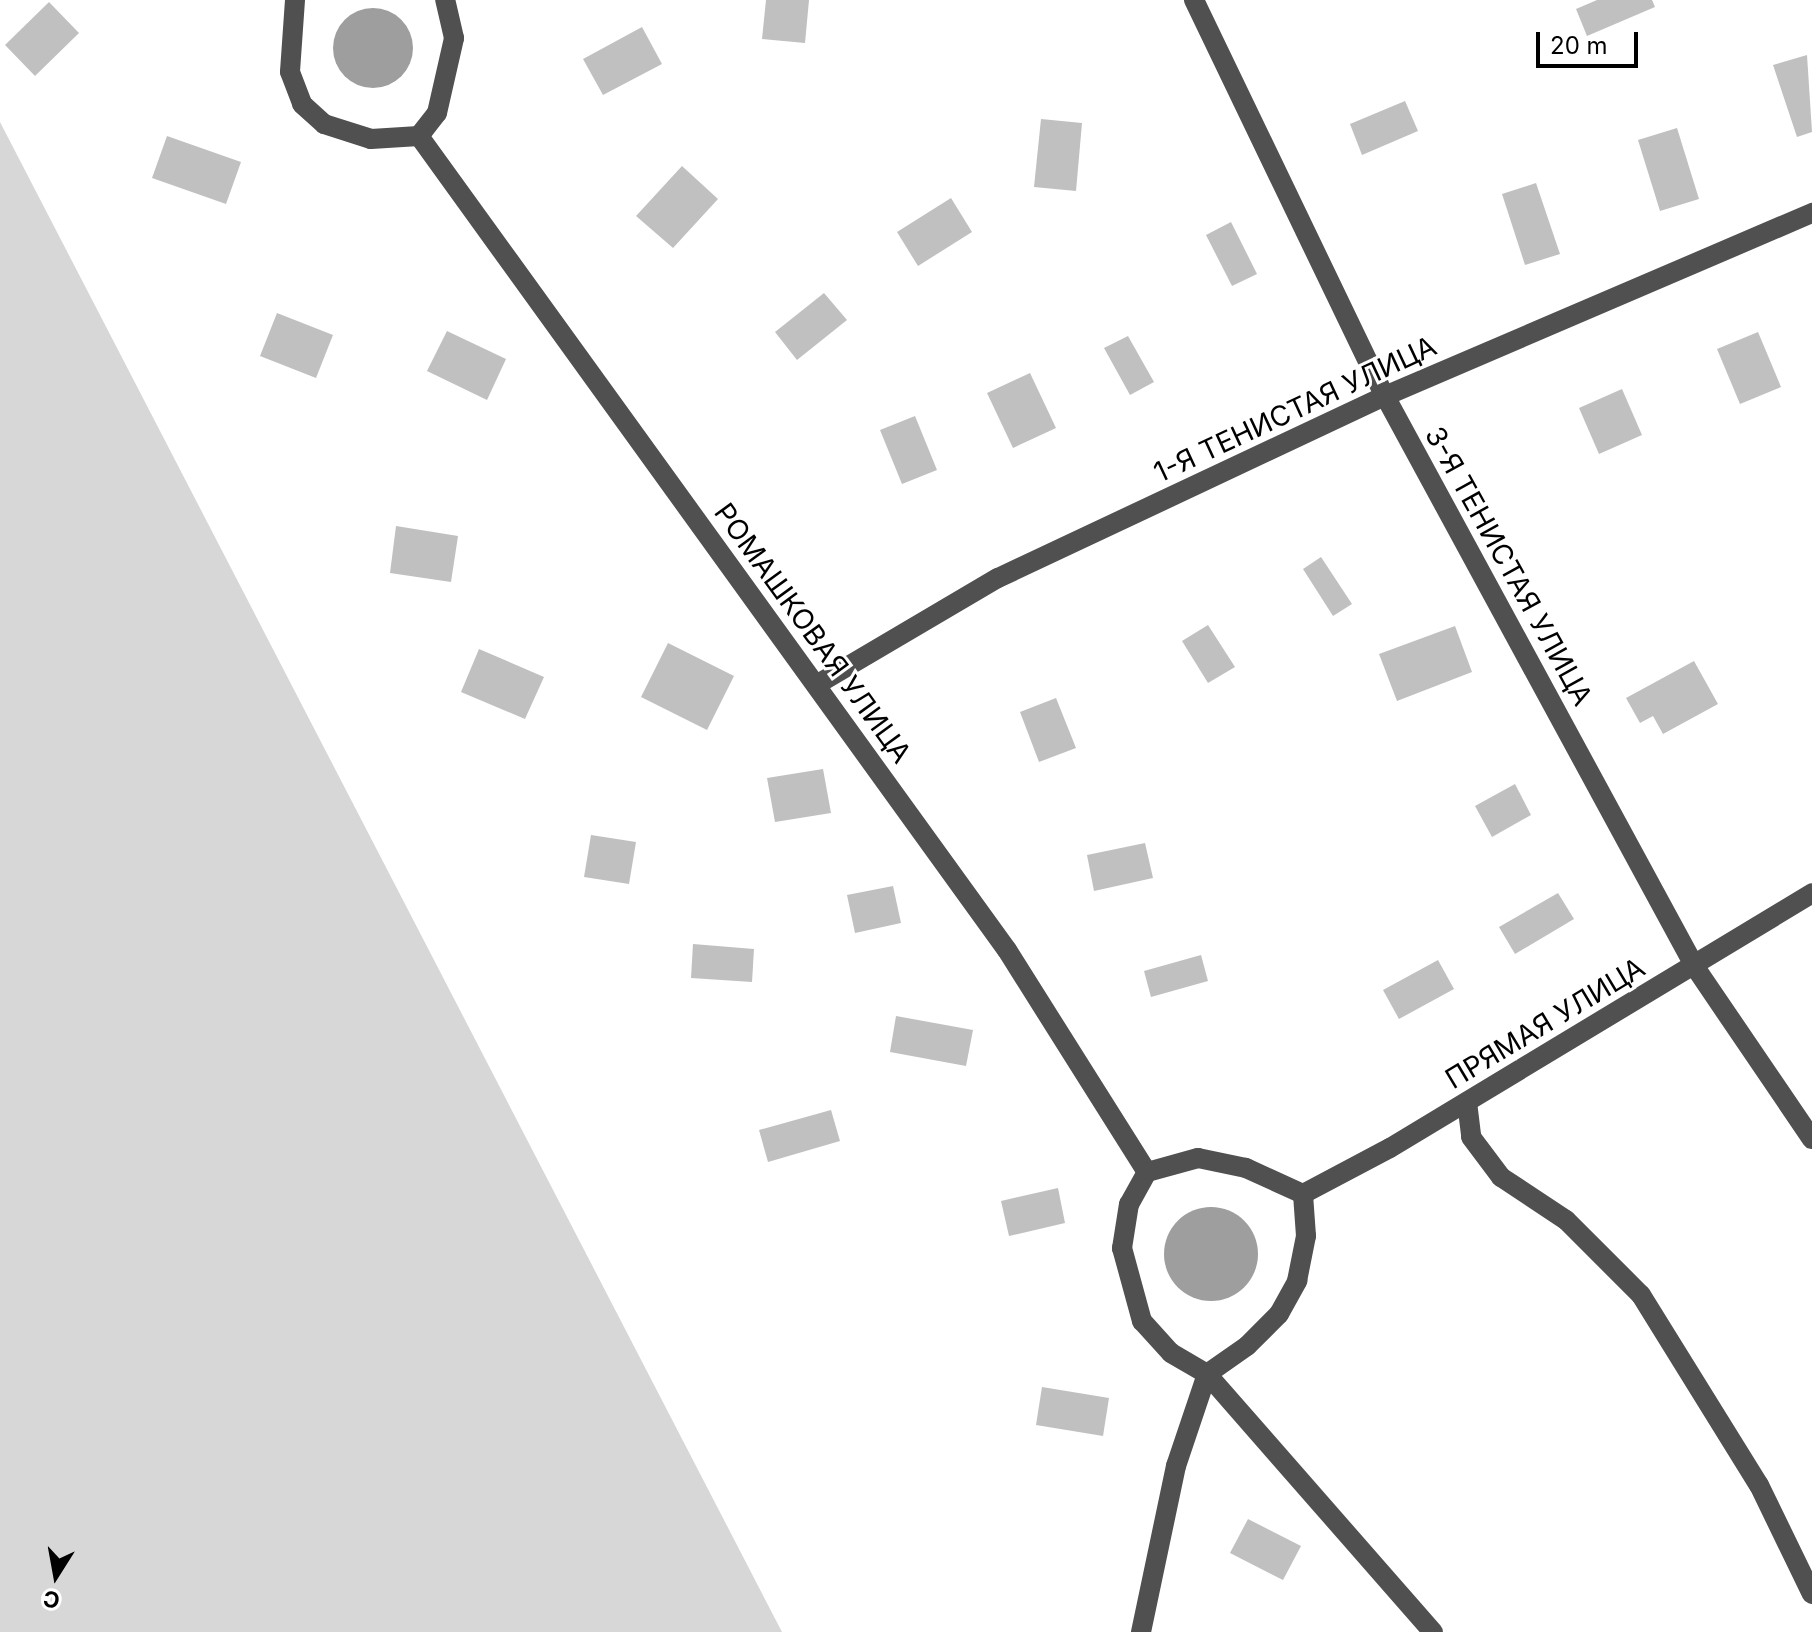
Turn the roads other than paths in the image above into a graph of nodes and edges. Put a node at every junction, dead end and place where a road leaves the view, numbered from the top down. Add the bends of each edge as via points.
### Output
1 (295, 0) edge
2 (1194, 0) edge
3 (454, 2) edge
4 (419, 136) junction
5 (1812, 213) edge
6 (1385, 396) junction
7 (816, 685) junction
8 (1812, 893) edge
9 (1695, 967) junction
10 (1467, 1102) junction
11 (1812, 1139) edge
12 (1147, 1172) junction
13 (1303, 1194) junction
14 (1207, 1374) junction
15 (1812, 1594) edge
16 (1141, 1632) edge
17 (1433, 1632) edge

1 - 4 street via 290,72 302,104 324,124 371,139
2 - 6 street, 3-Я ТЕНИСТАЯ УЛИЦА
3 - 4 street via 447,81 437,113
4 - 7 street, РОМАШКОВАЯ УЛИЦА
5 - 6 street, 1-Я ТЕНИСТАЯ УЛИЦА
6 - 7 street, 1-Я ТЕНИСТАЯ УЛИЦА via 998,578
6 - 9 street, 3-Я ТЕНИСТАЯ УЛИЦА
7 - 12 street, РОМАШКОВАЯ УЛИЦА via 1007,950
8 - 9 street, ПРЯМАЯ УЛИЦА
9 - 10 street, ПРЯМАЯ УЛИЦА
9 - 11 street, 3-Я ТЕНИСТАЯ УЛИЦА
10 - 13 street, ПРЯМАЯ УЛИЦА
10 - 15 street via 1471,1137 1501,1177 1566,1220 1641,1295 1759,1485
12 - 13 street via 1198,1158 1246,1168
12 - 14 street via 1129,1204 1122,1248 1128,1284 1142,1321 1171,1353
13 - 14 street via 1306,1236 1297,1281 1258,1336
14 - 16 street via 1176,1466
14 - 17 street

